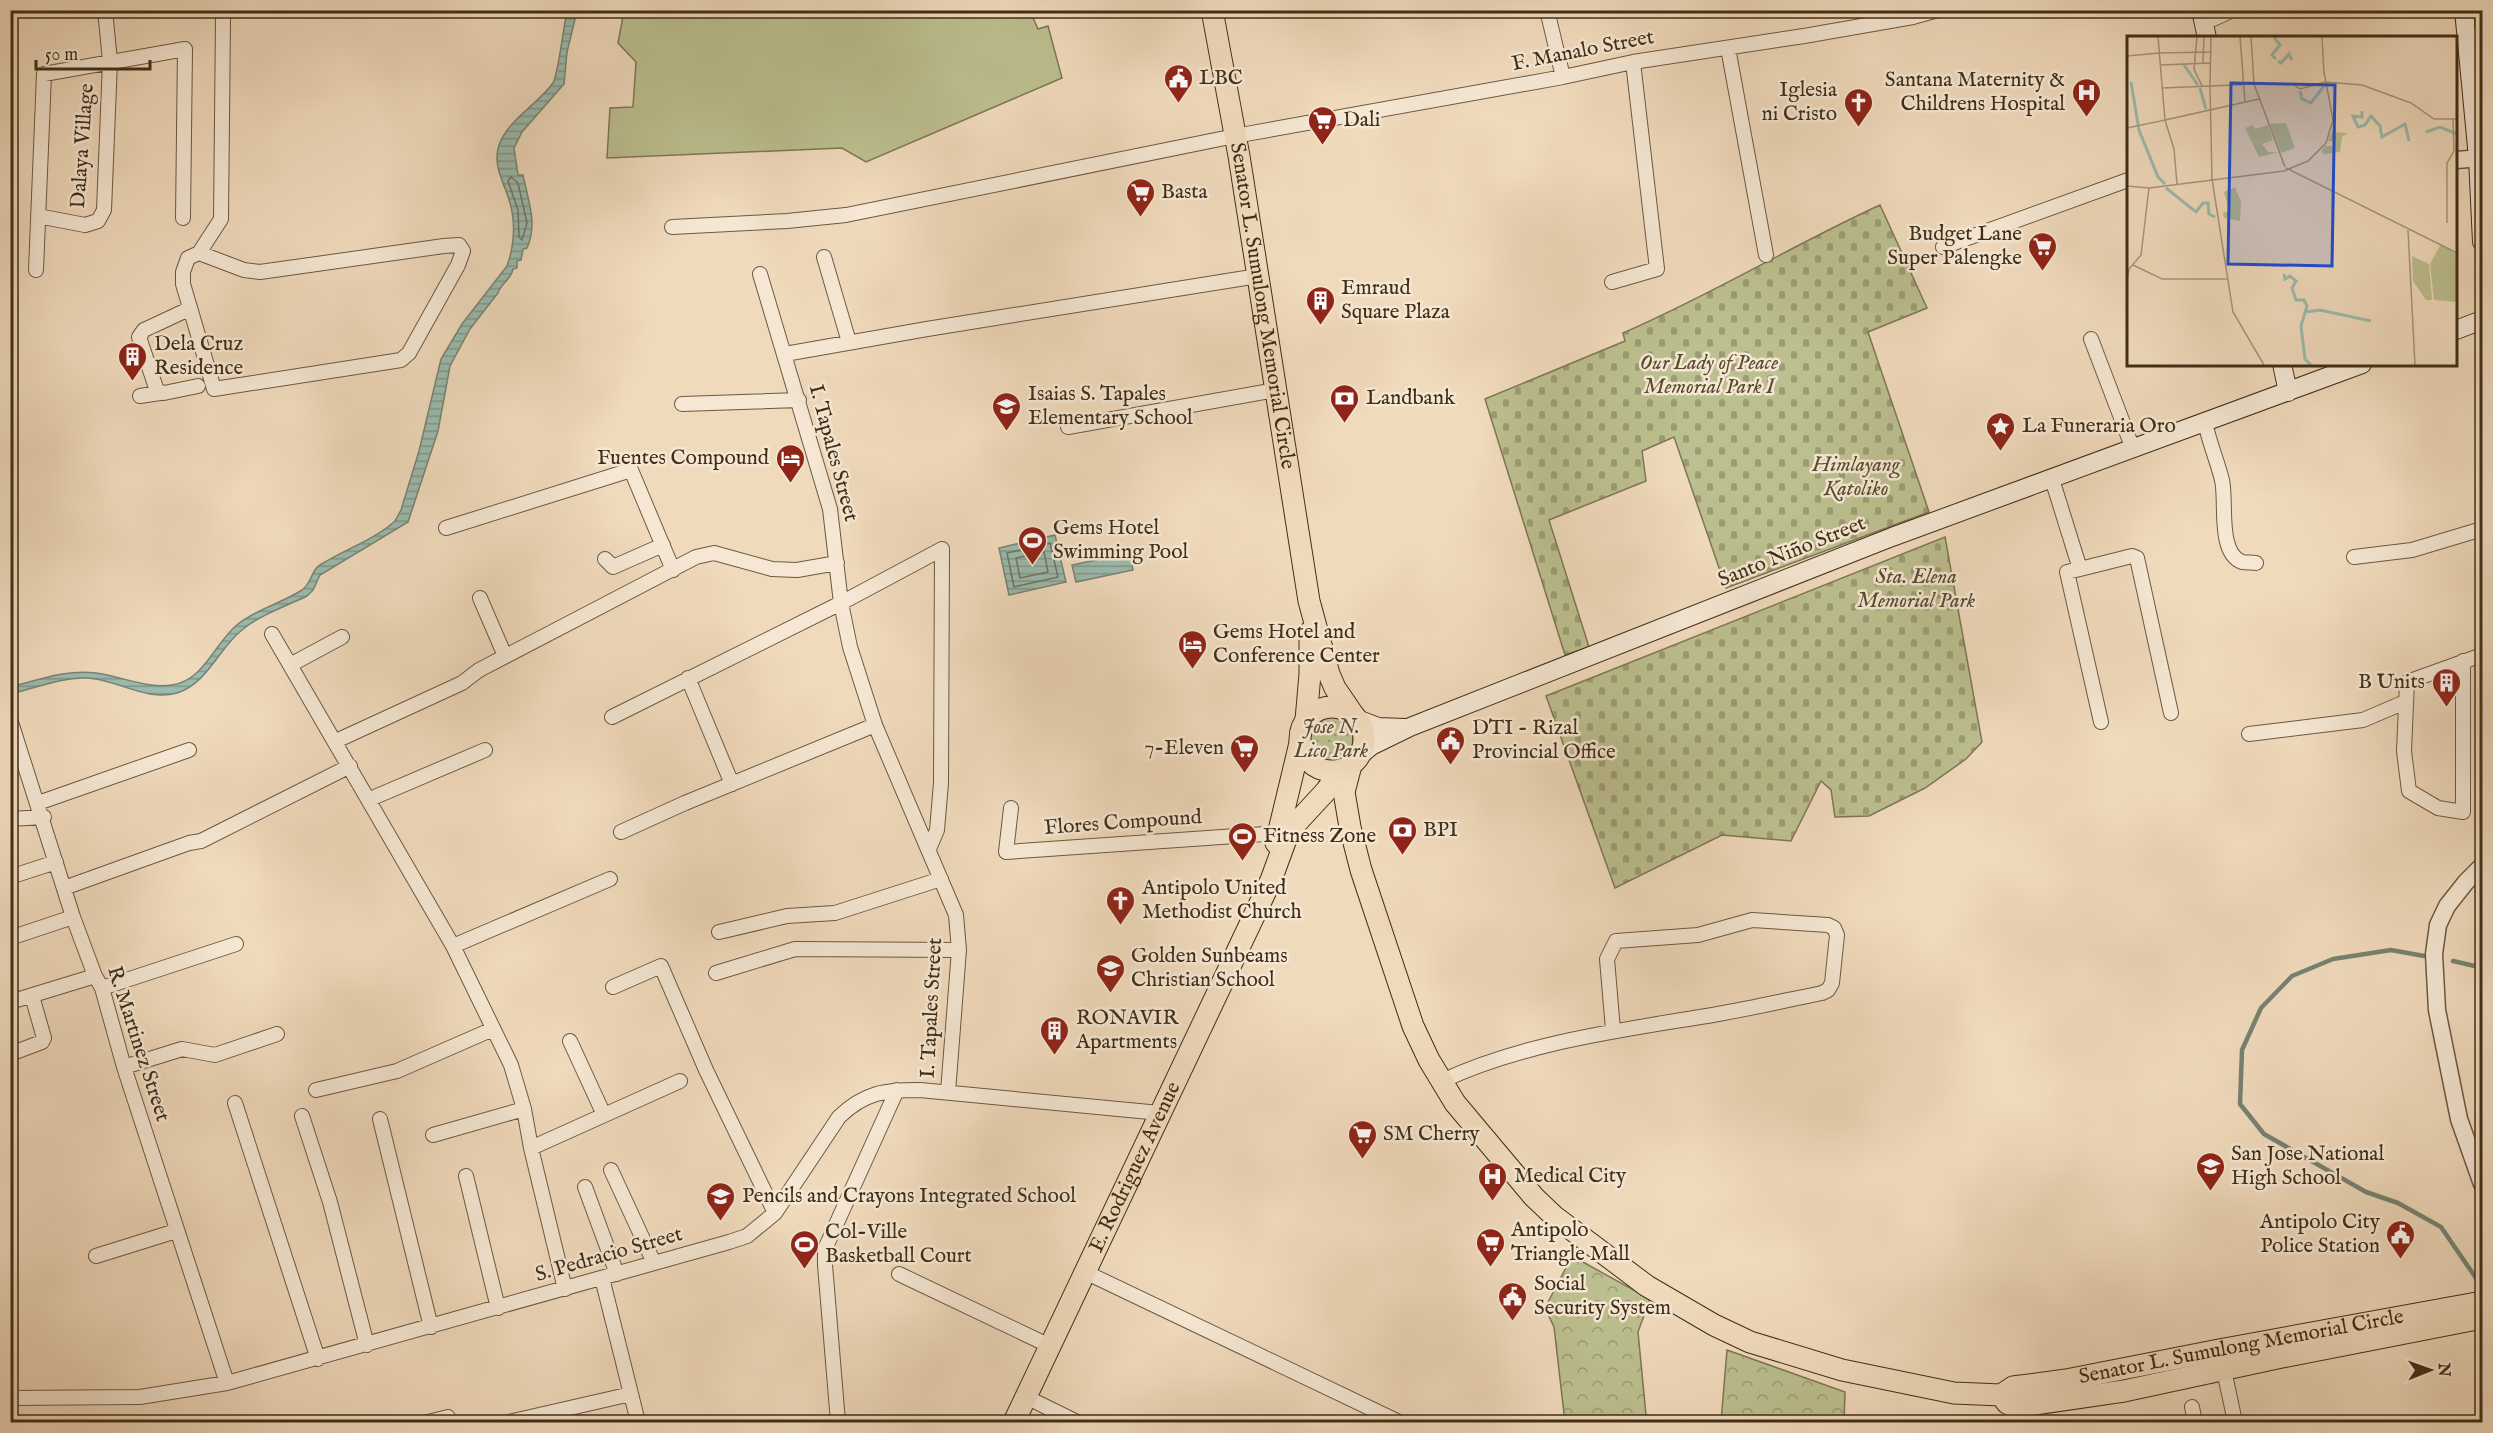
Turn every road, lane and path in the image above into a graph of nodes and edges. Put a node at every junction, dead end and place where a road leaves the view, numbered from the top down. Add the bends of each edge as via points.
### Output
1 (105, 10) edge
2 (225, 10) edge
3 (1212, 10) edge
4 (1547, 10) edge
5 (1938, 10) edge
6 (2233, 10) edge
7 (2464, 10) edge
8 (2204, 24) edge
9 (1728, 48) junction
10 (110, 62) junction
11 (1633, 62) junction
12 (1563, 77) junction
13 (1235, 136) junction
14 (2480, 158) edge
15 (2457, 160) edge
16 (2127, 180) edge
17 (38, 216) junction
18 (183, 218) dead end
19 (672, 227) dead end
20 (2482, 242) edge
21 (1943, 247) dead end
22 (200, 253) junction
23 (1766, 255) dead end
24 (824, 257) dead end
25 (36, 270) dead end
26 (760, 274) dead end
27 (1258, 276) junction
28 (1612, 282) dead end
29 (189, 309) junction
30 (2482, 321) edge
31 (2457, 330) edge
32 (2091, 339) dead end
33 (849, 342) junction
34 (785, 354) junction
35 (2282, 366) edge
36 (2357, 366) edge
37 (198, 386) dead end
38 (1276, 390) junction
39 (2288, 392) junction
40 (160, 393) junction
41 (140, 396) dead end
42 (799, 400) junction
43 (682, 404) dead end
44 (2205, 422) junction
45 (1068, 427) dead end
46 (2133, 449) junction
47 (2052, 480) junction
48 (446, 528) dead end
49 (2482, 529) edge
50 (663, 545) junction
51 (2354, 557) dead end
52 (604, 559) dead end
53 (837, 563) junction
54 (2256, 563) dead end
55 (2080, 569) junction
56 (673, 570) junction
57 (480, 598) dead end
58 (1310, 601) junction
59 (841, 603) junction
60 (272, 634) dead end
61 (342, 637) dead end
62 (2482, 655) edge
63 (506, 656) junction
64 (2463, 661) junction
65 (290, 665) junction
66 (688, 678) junction
67 (2405, 702) junction
68 (2171, 713) dead end
69 (612, 717) dead end
70 (1355, 718) junction
71 (10, 719) edge
72 (1306, 720) junction
73 (2101, 722) dead end
74 (875, 725) junction
75 (1410, 727) junction
76 (2249, 734) dead end
77 (336, 741) junction
78 (1300, 743) junction
79 (189, 750) dead end
80 (485, 750) dead end
81 (1350, 764) junction
82 (350, 766) junction
83 (1315, 767) junction
84 (732, 784) junction
85 (1326, 791) junction
86 (370, 799) junction
87 (39, 803) junction
88 (1011, 808) dead end
89 (44, 817) junction
90 (10, 819) edge
91 (621, 832) dead end
92 (1279, 833) junction
93 (929, 849) junction
94 (56, 861) junction
95 (2482, 866) edge
96 (1361, 870) junction
97 (10, 877) edge
98 (610, 879) dead end
99 (941, 879) junction
100 (64, 888) junction
101 (1256, 912) junction
102 (73, 918) junction
103 (719, 932) dead end
104 (10, 938) edge
105 (236, 944) dead end
106 (453, 946) junction
107 (959, 951) junction
108 (716, 973) dead end
109 (98, 982) junction
110 (613, 987) dead end
111 (32, 996) junction
112 (10, 1002) edge
113 (493, 1029) junction
114 (1613, 1030) junction
115 (277, 1034) dead end
116 (570, 1041) dead end
117 (10, 1054) edge
118 (124, 1067) junction
119 (680, 1081) dead end
120 (1442, 1081) junction
121 (316, 1090) dead end
122 (897, 1090) junction
123 (948, 1092) junction
124 (235, 1103) dead end
125 (524, 1108) junction
126 (1160, 1113) junction
127 (604, 1115) junction
128 (302, 1116) dead end
129 (380, 1119) dead end
130 (434, 1135) dead end
131 (531, 1148) junction
132 (611, 1170) dead end
133 (466, 1176) dead end
134 (2482, 1184) edge
135 (585, 1187) dead end
136 (775, 1213) junction
137 (176, 1231) junction
138 (96, 1256) dead end
139 (654, 1263) junction
140 (1085, 1272) junction
141 (616, 1274) junction
142 (899, 1274) dead end
143 (602, 1278) junction
144 (565, 1289) junction
145 (2482, 1302) edge
146 (498, 1308) junction
147 (2482, 1318) edge
148 (431, 1327) junction
149 (366, 1345) junction
150 (1050, 1346) junction
151 (318, 1359) junction
152 (2224, 1370) junction
153 (227, 1383) junction
154 (632, 1394) junction
155 (2001, 1395) junction
156 (1026, 1397) junction
157 (10, 1398) edge
158 (2192, 1407) dead end
159 (448, 1417) dead end
160 (428, 1422) edge
161 (509, 1422) edge
162 (638, 1422) edge
163 (838, 1422) edge
164 (1014, 1422) edge
165 (1077, 1422) edge
166 (1399, 1422) edge
167 (2195, 1422) edge
168 (2235, 1422) edge

1 - 10 street, Dalaya Village
2 - 22 street via 222,219
3 - 13 main road, Senator L. Sumulong Memorial Circle
4 - 12 street
5 - 9 street, F. Manalo Street
6 - 8 street
7 - 14 main road
9 - 11 street, F. Manalo Street
9 - 23 street
10 - 17 street via 44,74
10 - 17 street, Dalaya Village via 104,210 98,221 86,225
10 - 18 street via 185,49
11 - 12 street, F. Manalo Street
11 - 28 street via 1657,269
12 - 13 street, F. Manalo Street
13 - 19 street, F. Manalo Street via 846,215
13 - 27 main road, Senator L. Sumulong Memorial Circle
14 - 15 street
14 - 20 main road
16 - 21 street
17 - 25 street
22 - 29 street via 188,258 183,272
22 - 29 street via 260,272 444,246 459,245 463,251 409,353 401,360 214,389
24 - 33 street
26 - 34 street, I. Tapales Street
27 - 33 street
27 - 38 main road, Senator L. Sumulong Memorial Circle
29 - 40 street via 140,333 154,387
30 - 31 main road
32 - 46 street
33 - 34 street
34 - 42 street, I. Tapales Street
35 - 39 main road
36 - 39 main road, Santo Niño Street
37 - 40 street
38 - 45 street
38 - 58 main road, Senator L. Sumulong Memorial Circle
39 - 44 main road, Santo Niño Street
40 - 41 street
42 - 43 street
42 - 53 street, I. Tapales Street via 830,509
44 - 46 main road, Santo Niño Street
44 - 54 street via 2222,480 2229,545 2241,562
46 - 47 main road, Santo Niño Street
47 - 55 street
47 - 75 main road, Santo Niño Street via 1892,537
48 - 50 street via 631,470
49 - 51 street via 2412,550
50 - 52 street via 613,567
50 - 56 street
53 - 56 street via 797,570 772,569 714,554 696,557
53 - 59 street, I. Tapales Street
55 - 68 street via 2137,558
55 - 73 street via 2067,572
56 - 63 street
57 - 63 street
58 - 70 main road, Senator L. Sumulong Memorial Circle via 1332,681
58 - 72 main road, Senator L. Sumulong Memorial Circle
59 - 66 street
59 - 74 street, I. Tapales Street via 849,647
59 - 93 street via 942,549 941,783 937,830
60 - 65 street
61 - 65 street
62 - 64 street
63 - 77 street via 462,683
64 - 67 street via 2407,681
64 - 67 street via 2463,812 2438,808 2409,791 2404,751
65 - 77 street
66 - 69 street
66 - 84 street
67 - 76 street via 2363,720
70 - 72 main road via 1348,711 1333,707 1317,710
70 - 75 main road, Santo Niño Street via 1377,727
70 - 81 main road via 1363,734 1362,749
71 - 87 street, R. Martinez Street
72 - 78 main road via 1300,731
74 - 84 street
74 - 93 street, I. Tapales Street
75 - 81 main road, Santo Niño Street via 1371,746
77 - 82 street
78 - 83 main road
78 - 92 main road, E. Rodriguez Avenue
79 - 87 street
80 - 86 street
81 - 83 main road via 1328,771
81 - 85 main road, E. Rodriguez Avenue
81 - 96 main road, Senator L. Sumulong Memorial Circle via 1344,792
82 - 86 street
82 - 100 street via 201,841
83 - 85 main road, Senator L. Sumulong Memorial Circle
84 - 91 street
85 - 96 main road, Senator L. Sumulong Memorial Circle
85 - 101 main road, E. Rodriguez Avenue via 1289,831
86 - 106 street
87 - 89 street, R. Martinez Street
88 - 92 street, Flores Compound via 1006,852
89 - 90 street
89 - 94 street, R. Martinez Street
92 - 101 main road, E. Rodriguez Avenue
93 - 99 street, I. Tapales Street
94 - 97 street
94 - 100 street, R. Martinez Street
95 - 134 street via 2447,906 2438,925 2434,954 2437,1010 2459,1119
96 - 120 main road, Senator L. Sumulong Memorial Circle via 1413,1026
98 - 106 street
99 - 103 street via 835,914 787,916
99 - 107 street, I. Tapales Street via 956,915
100 - 102 street, R. Martinez Street
101 - 126 main road, E. Rodriguez Avenue
102 - 104 street
102 - 109 street, R. Martinez Street
105 - 109 street
106 - 113 street
107 - 108 street via 795,949
107 - 123 street, I. Tapales Street
109 - 111 street
109 - 118 street, R. Martinez Street
110 - 136 street via 661,966
111 - 112 street
111 - 117 street via 44,1038
113 - 121 street via 397,1071
113 - 125 street via 511,1065
114 - 114 street via 1822,993 1832,983 1837,935 1834,928 1752,920 1698,935 1616,941 1607,958
114 - 120 street via 1479,1064
115 - 118 street via 215,1055 182,1049
116 - 127 street
118 - 137 street, R. Martinez Street
119 - 127 street
120 - 155 main road, Senator L. Sumulong Memorial Circle via 1455,1103 1544,1206 1605,1256 1698,1318 1749,1342 1842,1370 1954,1393
122 - 123 street, S. Pedracio Street
122 - 136 street, S. Pedracio Street via 872,1094 839,1117
122 - 163 street via 825,1249
123 - 126 street, S. Pedracio Street
124 - 151 street
125 - 130 street
125 - 131 street
126 - 140 main road, E. Rodriguez Avenue
127 - 131 street
128 - 149 street via 330,1202
129 - 148 street
131 - 144 street
132 - 139 street
133 - 146 street
135 - 141 street
136 - 139 street, S. Pedracio Street via 747,1236
137 - 138 street
137 - 153 street, R. Martinez Street
139 - 141 street, S. Pedracio Street
140 - 150 main road, E. Rodriguez Avenue
140 - 166 street
141 - 143 street, S. Pedracio Street
142 - 150 street
143 - 144 street, S. Pedracio Street
143 - 154 street
144 - 146 street, S. Pedracio Street
145 - 155 main road, Senator L. Sumulong Memorial Circle via 2013,1387
146 - 148 street, S. Pedracio Street
147 - 152 main road, Senator L. Sumulong Memorial Circle
148 - 149 street, S. Pedracio Street
149 - 151 street, S. Pedracio Street
150 - 156 main road, E. Rodriguez Avenue
151 - 153 street, S. Pedracio Street
152 - 155 main road, Senator L. Sumulong Memorial Circle via 2124,1391 2015,1407
152 - 168 street
153 - 157 street, S. Pedracio Street via 140,1397
154 - 161 street
154 - 162 street
156 - 164 main road, E. Rodriguez Avenue
156 - 165 street
158 - 167 street
159 - 160 street

